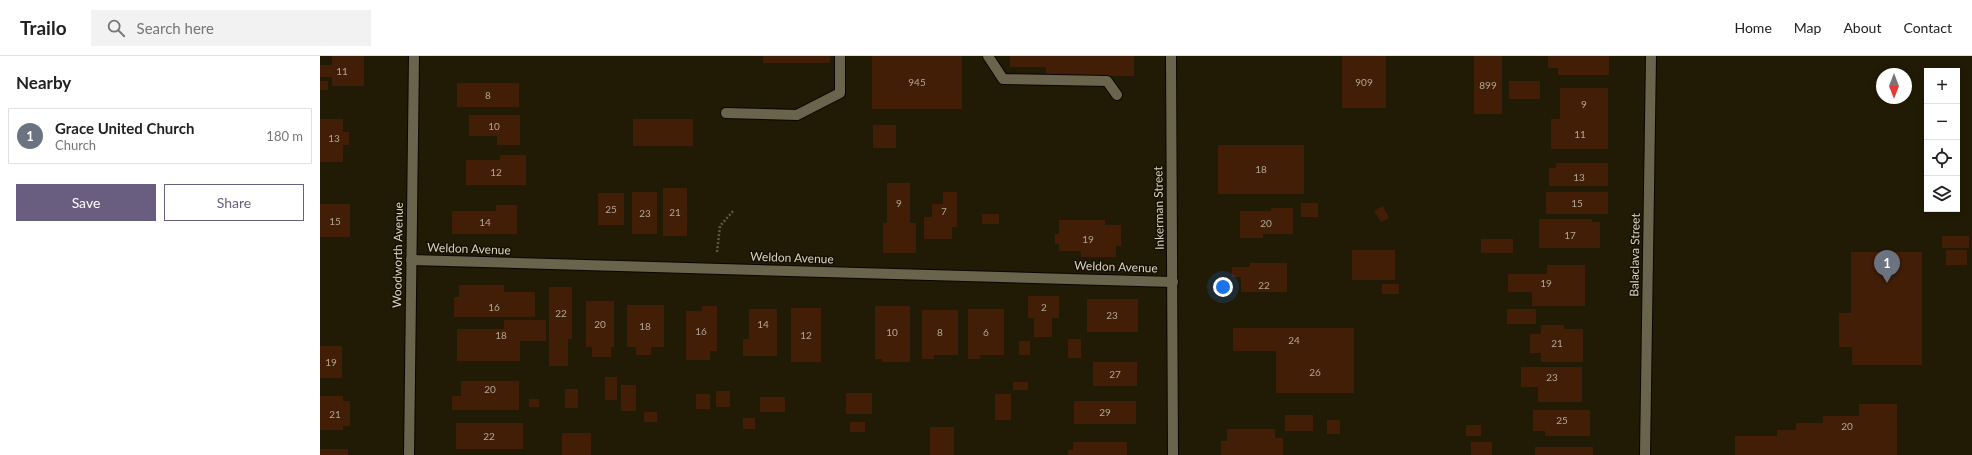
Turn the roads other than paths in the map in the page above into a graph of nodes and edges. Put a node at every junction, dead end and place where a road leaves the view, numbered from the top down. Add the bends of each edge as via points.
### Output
1 (414, 56) edge
2 (840, 56) edge
3 (988, 56) edge
4 (1171, 56) edge
5 (1651, 56) edge
6 (1117, 95) dead end
7 (726, 113) dead end
8 (411, 260) junction
9 (1173, 282) junction
10 (408, 455) edge
11 (1173, 455) edge
12 (1645, 455) edge

1 - 8 street, Woodworth Avenue
2 - 7 street via 840,93 797,116
3 - 6 street via 1003,79 1107,81
4 - 9 street, Inkerman Street
5 - 12 street, Balaclava Street
8 - 9 street, Weldon Avenue
8 - 10 street, Woodworth Avenue
9 - 11 street, Inkerman Street

